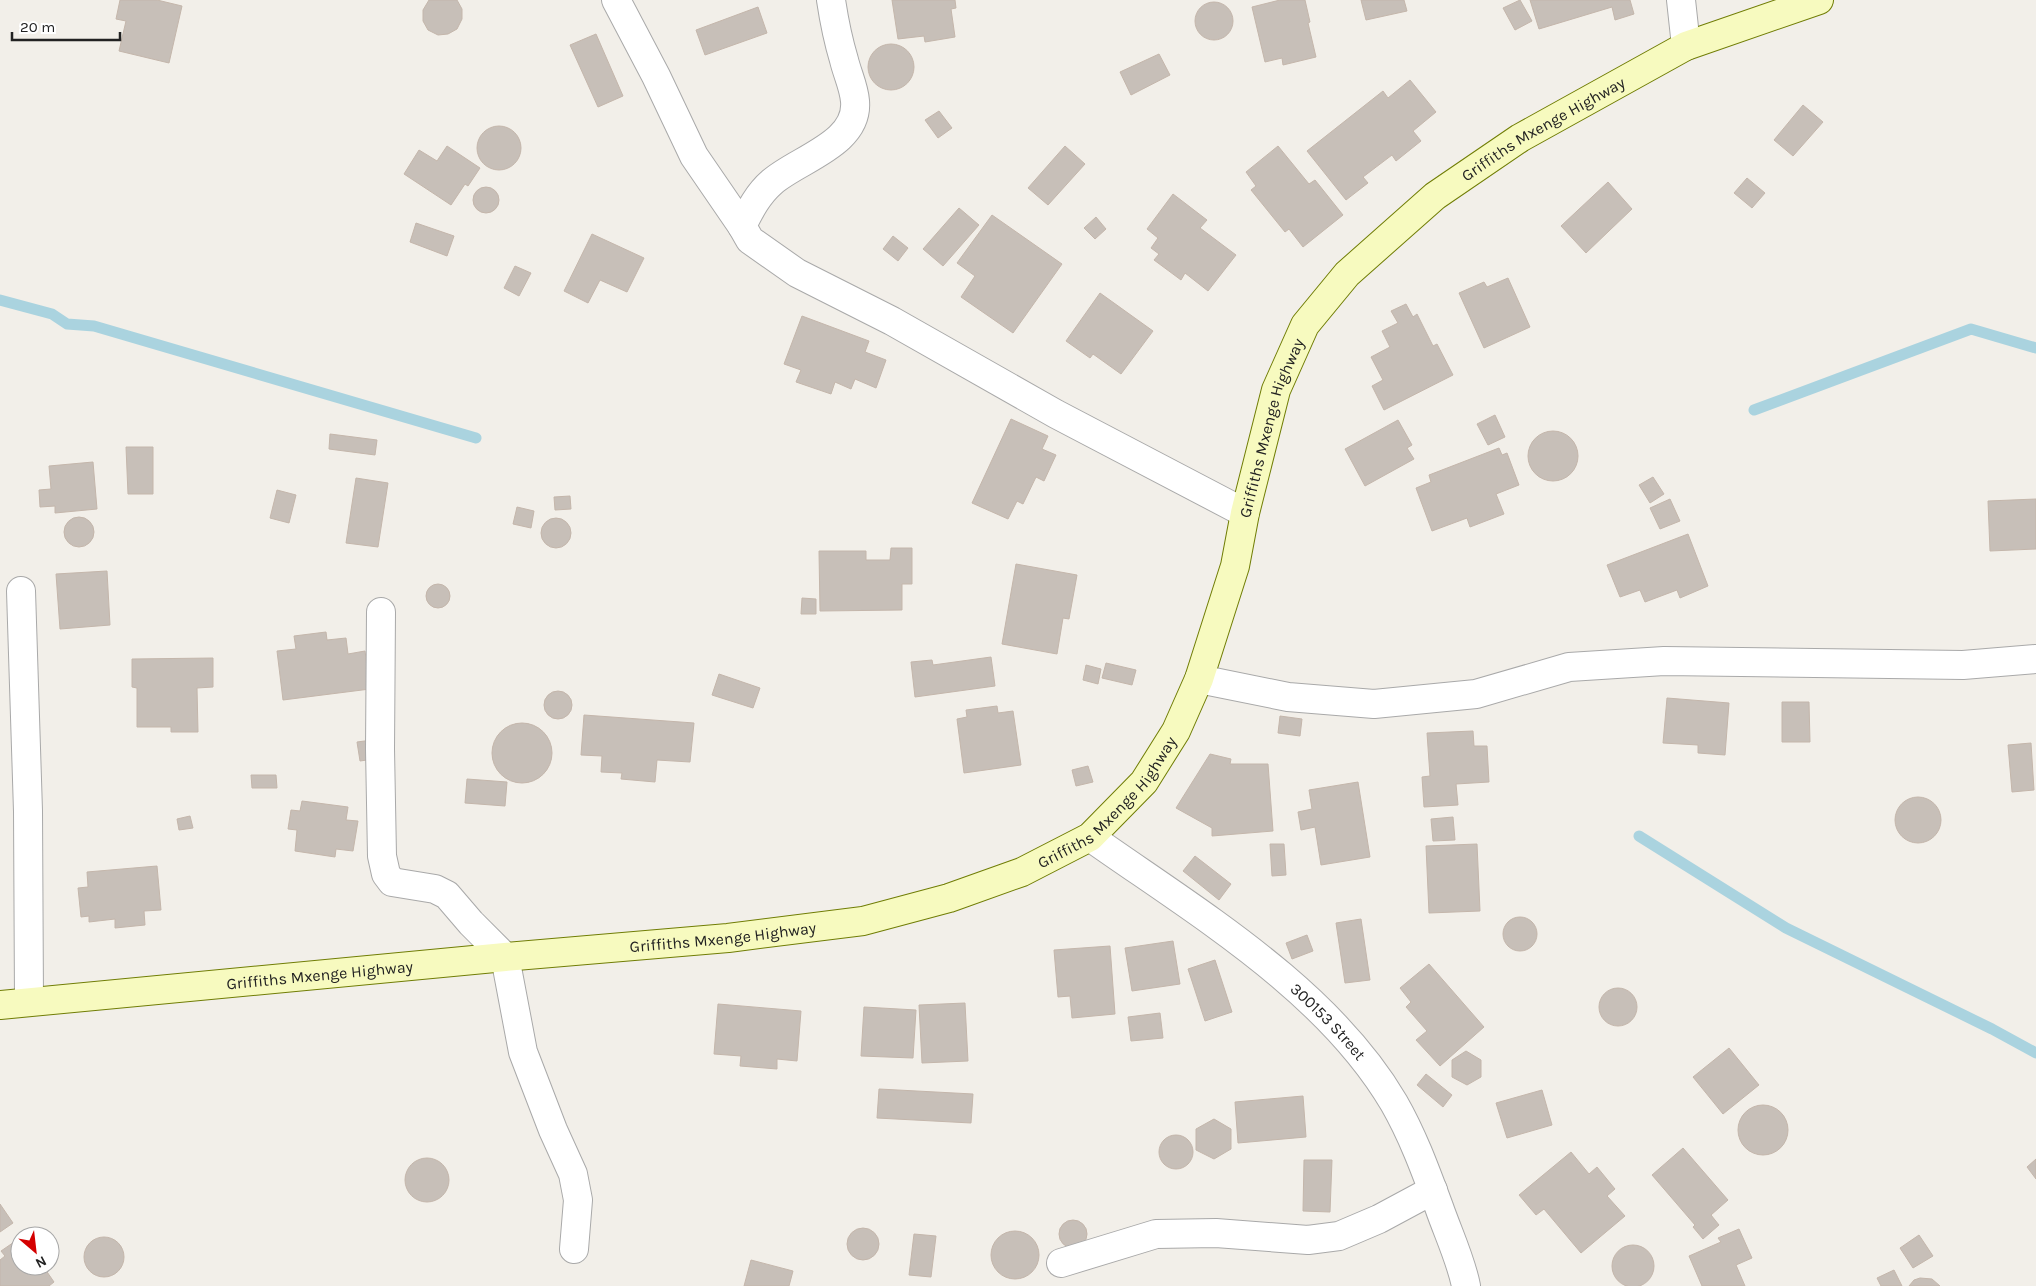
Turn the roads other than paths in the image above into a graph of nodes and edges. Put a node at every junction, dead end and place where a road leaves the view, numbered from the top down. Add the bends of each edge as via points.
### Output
1 (616, 0) edge
2 (831, 0) edge
3 (1681, 0) edge
4 (1819, 0) edge
5 (1686, 46) junction
6 (742, 226) junction
7 (1245, 513) junction
8 (21, 591) dead end
9 (381, 612) dead end
10 (2036, 659) edge
11 (1199, 679) junction
12 (1090, 836) junction
13 (505, 957) junction
14 (29, 1001) junction
15 (0, 1005) edge
16 (1432, 1190) junction
17 (574, 1249) dead end
18 (1061, 1263) dead end
19 (1466, 1286) edge

1 - 6 street via 694,156
2 - 6 street via 837,37 855,100 852,121 833,144 772,182 752,206
3 - 5 street
4 - 5 street, Griffiths Mxenge Highway
5 - 7 street, Griffiths Mxenge Highway via 1520,138 1435,196 1347,274 1304,325 1276,390
6 - 7 street via 750,240 797,273 892,321 1056,414
7 - 11 street, Griffiths Mxenge Highway via 1235,566
8 - 14 street via 28,811
9 - 13 street via 380,768 382,856 386,874 392,882 447,895
10 - 11 street via 1963,665 1635,663 1568,668 1476,694 1374,704 1288,697
11 - 12 street, Griffiths Mxenge Highway via 1176,731 1144,782
12 - 13 street, Griffiths Mxenge Highway via 1022,872 949,898 863,920 728,938
12 - 16 street, 300153 Street via 1240,943 1311,1000 1359,1052 1394,1103 1421,1156
13 - 14 street, Griffiths Mxenge Highway
13 - 17 street via 523,1052 573,1174 578,1200
14 - 15 street, Griffiths Mxenge Highway
16 - 18 street via 1339,1236 1308,1240 1216,1233 1156,1234
16 - 19 street, 300153 Street

